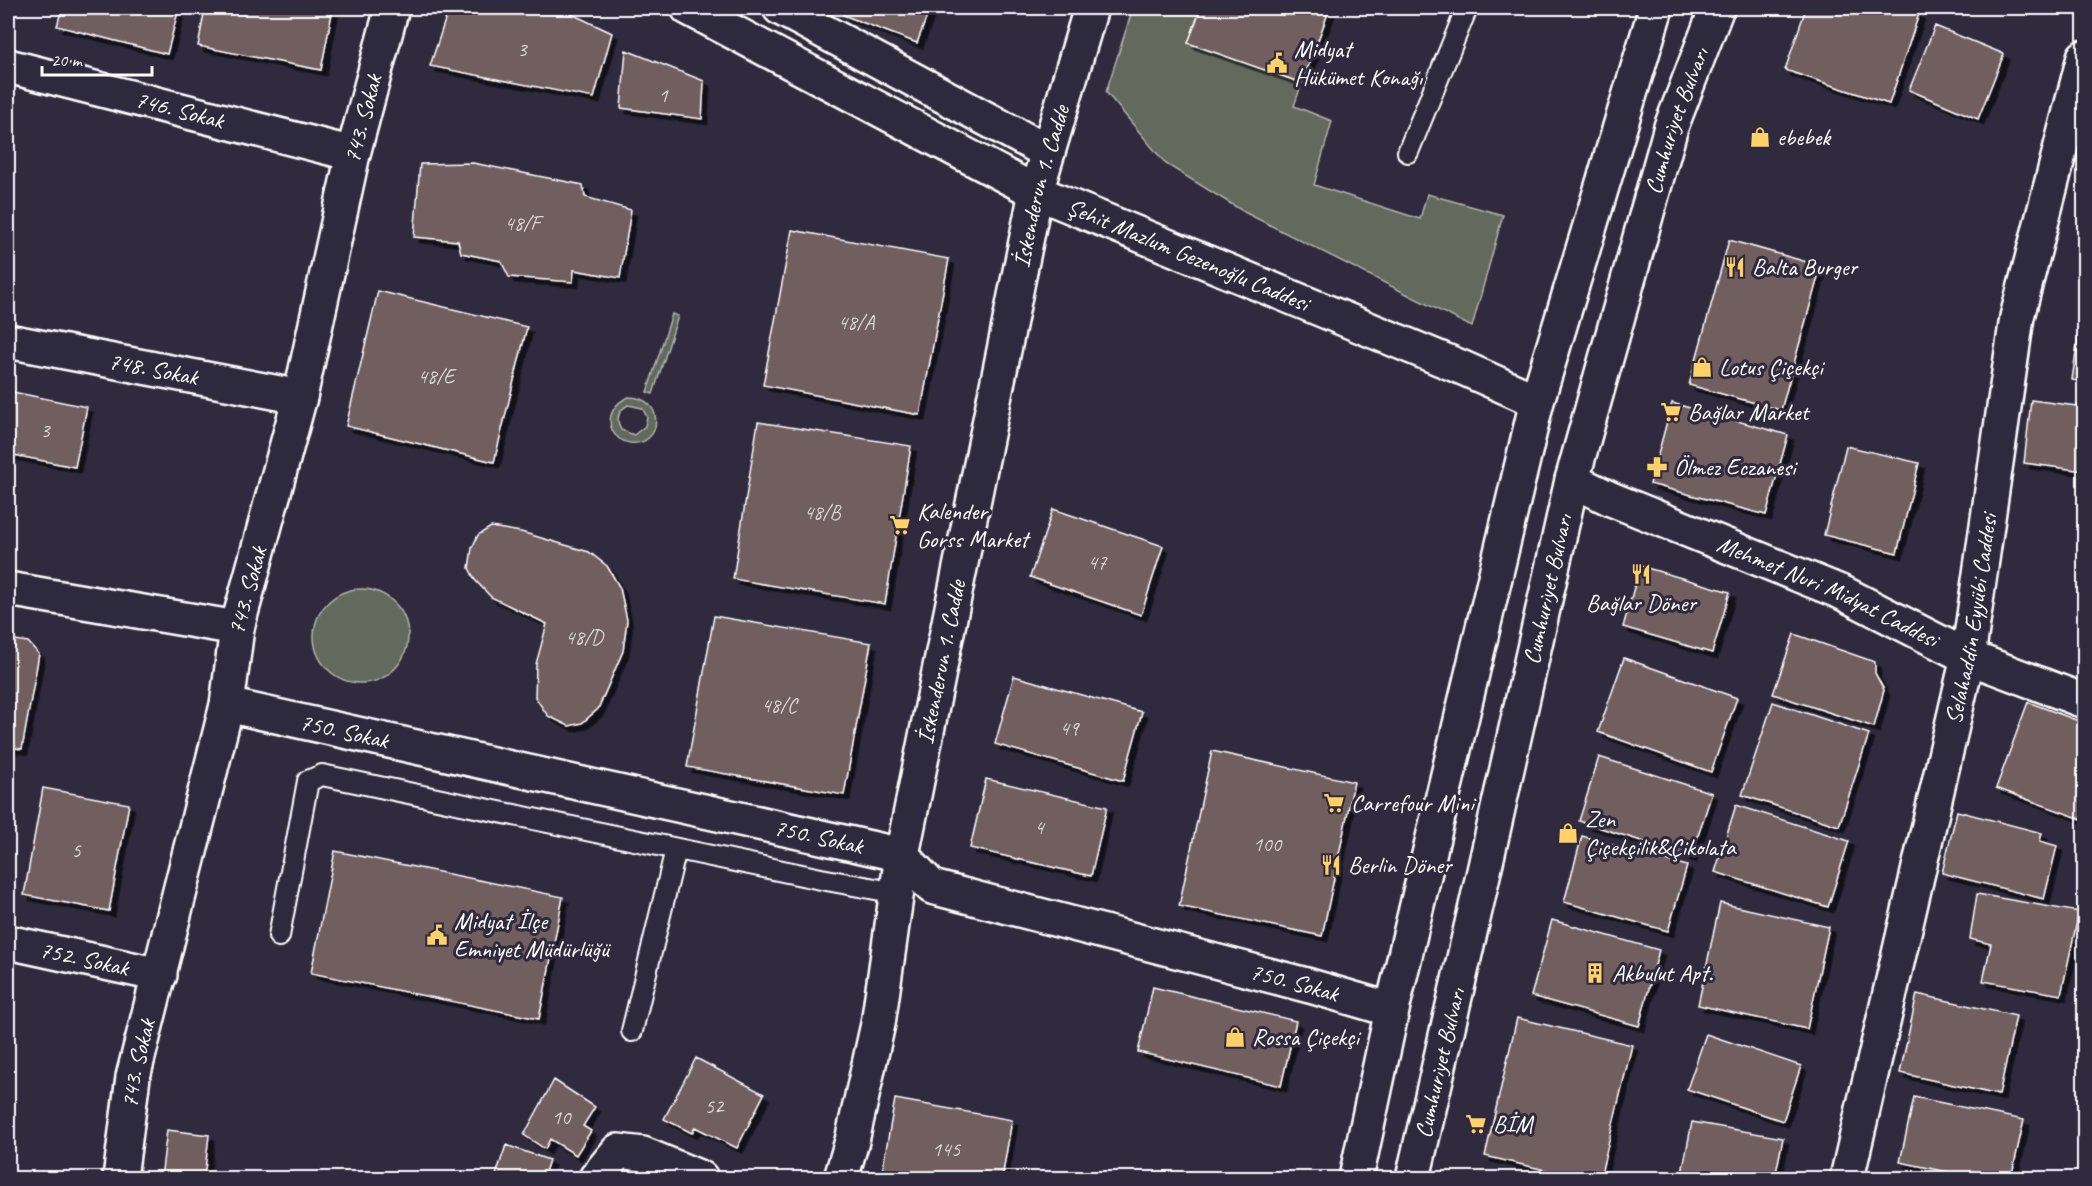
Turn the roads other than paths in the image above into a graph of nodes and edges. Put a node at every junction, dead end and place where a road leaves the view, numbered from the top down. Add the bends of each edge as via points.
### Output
1 (392, 8) edge
2 (688, 8) edge
3 (780, 8) edge
4 (1090, 8) edge
5 (1467, 8) edge
6 (1656, 8) edge
7 (1717, 8) edge
8 (2085, 57) edge
9 (8, 66) edge
10 (1048, 152) junction
11 (1408, 152) dead end
12 (353, 154) junction
13 (1036, 192) junction
14 (8, 340) edge
15 (300, 396) junction
16 (1537, 401) junction
17 (1572, 480) junction
18 (8, 589) edge
19 (237, 628) junction
20 (1968, 657) junction
21 (2085, 701) edge
22 (227, 705) junction
23 (676, 849) junction
24 (902, 855) junction
25 (897, 893) junction
26 (279, 936) dead end
27 (8, 942) edge
28 (160, 975) junction
29 (1392, 1010) junction
30 (632, 1031) dead end
31 (120, 1179) edge
32 (596, 1179) edge
33 (702, 1179) edge
34 (841, 1179) edge
35 (1356, 1179) edge
36 (1413, 1179) edge
37 (1847, 1179) edge

1 - 12 street, 743. Sokak
2 - 13 street, Şehit Mazlum Gezenoğlu Caddesi
3 - 10 street
4 - 10 street, İskenderun 1. Cadde
5 - 11 lane
6 - 16 street
7 - 17 street, Cumhuriyet Bulvarı via 1671,127
8 - 20 street, Selahaddin Eyyübi Caddesi via 2017,317
9 - 12 street, 746. Sokak
10 - 13 street, İskenderun 1. Cadde
12 - 15 street, 743. Sokak
13 - 16 street, Şehit Mazlum Gezenoğlu Caddesi
13 - 24 street, İskenderun 1. Cadde
14 - 15 street, 748. Sokak
15 - 19 street, 743. Sokak
16 - 29 street
17 - 20 street, Mehmet Nuri Midyat Caddesi via 1843,593
17 - 36 street, Cumhuriyet Bulvarı
18 - 19 street
19 - 22 street, 743. Sokak
20 - 21 street, Mehmet Nuri Midyat Caddesi
20 - 37 street, Selahaddin Eyyübi Caddesi
22 - 24 street, 750. Sokak
22 - 28 street, 743. Sokak
23 - 25 lane
23 - 26 lane via 322,775 308,781
23 - 30 lane
24 - 25 street, İskenderun 1. Cadde
24 - 29 street, 750. Sokak via 932,887
25 - 34 street, İskenderun 1. Cadde via 878,1024
27 - 28 street, 752. Sokak
28 - 31 street, 743. Sokak via 133,1077
29 - 35 street
32 - 33 street via 618,1151 643,1154

